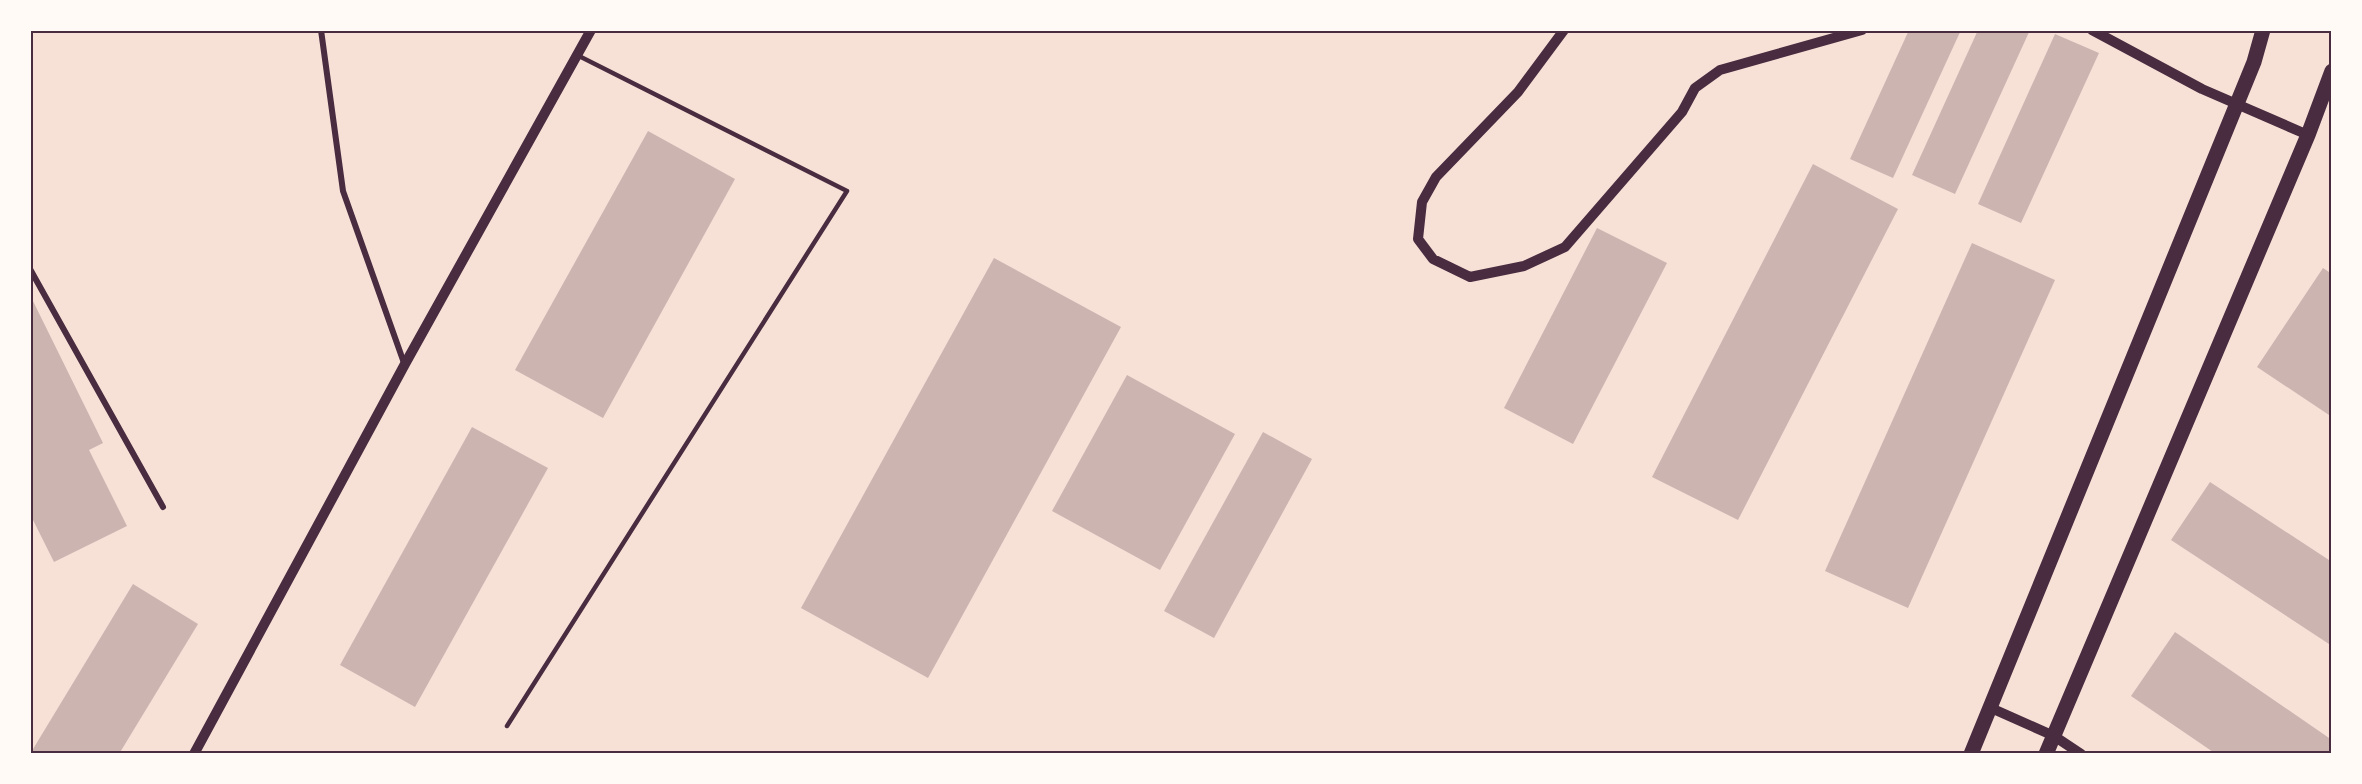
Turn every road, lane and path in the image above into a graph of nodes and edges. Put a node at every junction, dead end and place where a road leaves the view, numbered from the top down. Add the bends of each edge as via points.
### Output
1 (321, 30) edge
2 (591, 30) edge
3 (1564, 30) edge
4 (1862, 30) edge
5 (2092, 30) edge
6 (2263, 30) edge
7 (577, 56) junction
8 (2332, 71) edge
9 (2236, 104) junction
10 (2308, 135) junction
11 (30, 269) edge
12 (405, 363) junction
13 (164, 507) dead end
14 (1991, 708) junction
15 (507, 726) dead end
16 (2054, 736) junction
17 (194, 754) edge
18 (1971, 754) edge
19 (2046, 754) edge
20 (2081, 754) edge

1 - 12 street via 343,191
2 - 7 street
3 - 4 street via 1518,92 1436,177 1422,202 1418,239 1433,259 1470,277 1524,266 1565,247 1682,112 1695,88 1720,70
5 - 9 street
6 - 9 main road
7 - 12 street
7 - 15 lane via 847,191
8 - 10 main road
9 - 10 street
9 - 14 main road
10 - 16 main road
11 - 13 street
12 - 17 street
14 - 16 street
14 - 18 main road
16 - 19 main road
16 - 20 street

